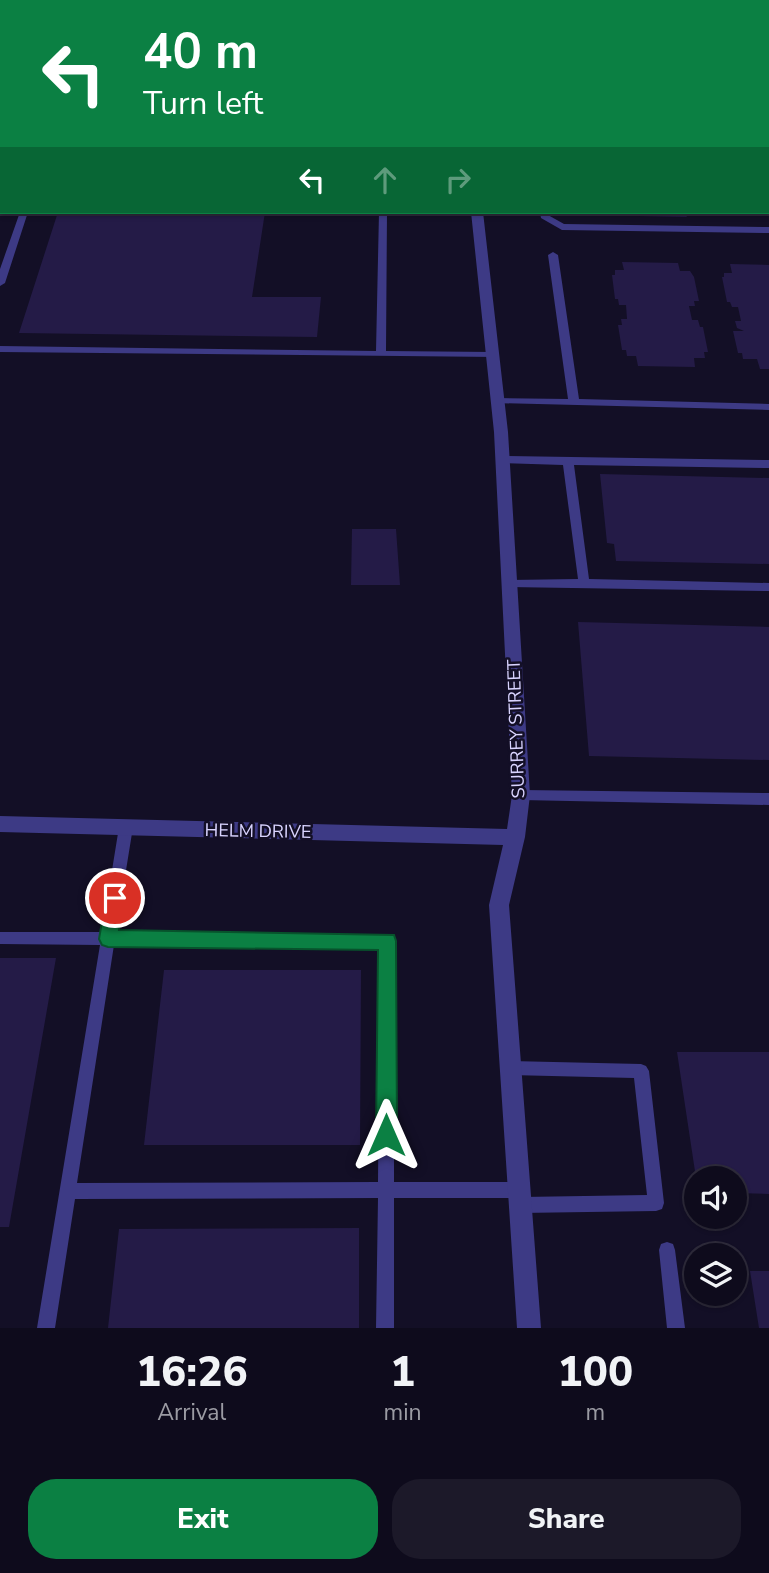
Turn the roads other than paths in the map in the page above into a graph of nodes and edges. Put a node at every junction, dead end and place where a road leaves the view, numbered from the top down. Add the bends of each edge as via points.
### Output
1 (23, 214) edge
2 (383, 214) edge
3 (477, 214) edge
4 (544, 214) edge
5 (769, 230) edge
6 (553, 255) dead end
7 (0, 282) edge
8 (0, 349) edge
9 (381, 353) junction
10 (492, 355) junction
11 (498, 401) junction
12 (574, 403) junction
13 (769, 407) edge
14 (502, 460) junction
15 (568, 460) junction
16 (769, 464) edge
17 (584, 583) junction
18 (509, 584) junction
19 (769, 587) edge
20 (521, 795) junction
21 (769, 799) edge
22 (0, 824) edge
23 (126, 827) junction
24 (516, 837) junction
25 (0, 938) edge
26 (108, 939) junction
27 (510, 1068) junction
28 (68, 1191) junction
29 (386, 1191) junction
30 (519, 1198) junction
31 (667, 1250) dead end
32 (46, 1328) edge
33 (385, 1328) edge
34 (528, 1328) edge
35 (676, 1328) edge

1 - 7 lane
2 - 9 lane
3 - 10 street, SURREY STREET
4 - 5 lane via 562,227
6 - 12 lane
8 - 9 lane
9 - 10 lane
10 - 11 street, SURREY STREET
11 - 12 lane
11 - 14 street, SURREY STREET
12 - 13 lane
14 - 15 lane
14 - 18 street, SURREY STREET
15 - 16 lane
15 - 17 lane
17 - 18 lane
17 - 19 lane
18 - 20 street, SURREY STREET
20 - 21 lane
20 - 24 street, SURREY STREET
22 - 23 street, HELM DRIVE
23 - 24 street, HELM DRIVE
23 - 26 lane
24 - 27 street, SURREY STREET via 499,905
25 - 26 lane
26 - 28 lane
26 - 29 lane via 387,941
27 - 30 street, SURREY STREET
27 - 30 lane via 641,1071 656,1203
28 - 29 lane
28 - 32 lane
29 - 30 lane
29 - 33 lane
30 - 34 street, SURREY STREET
31 - 35 lane

